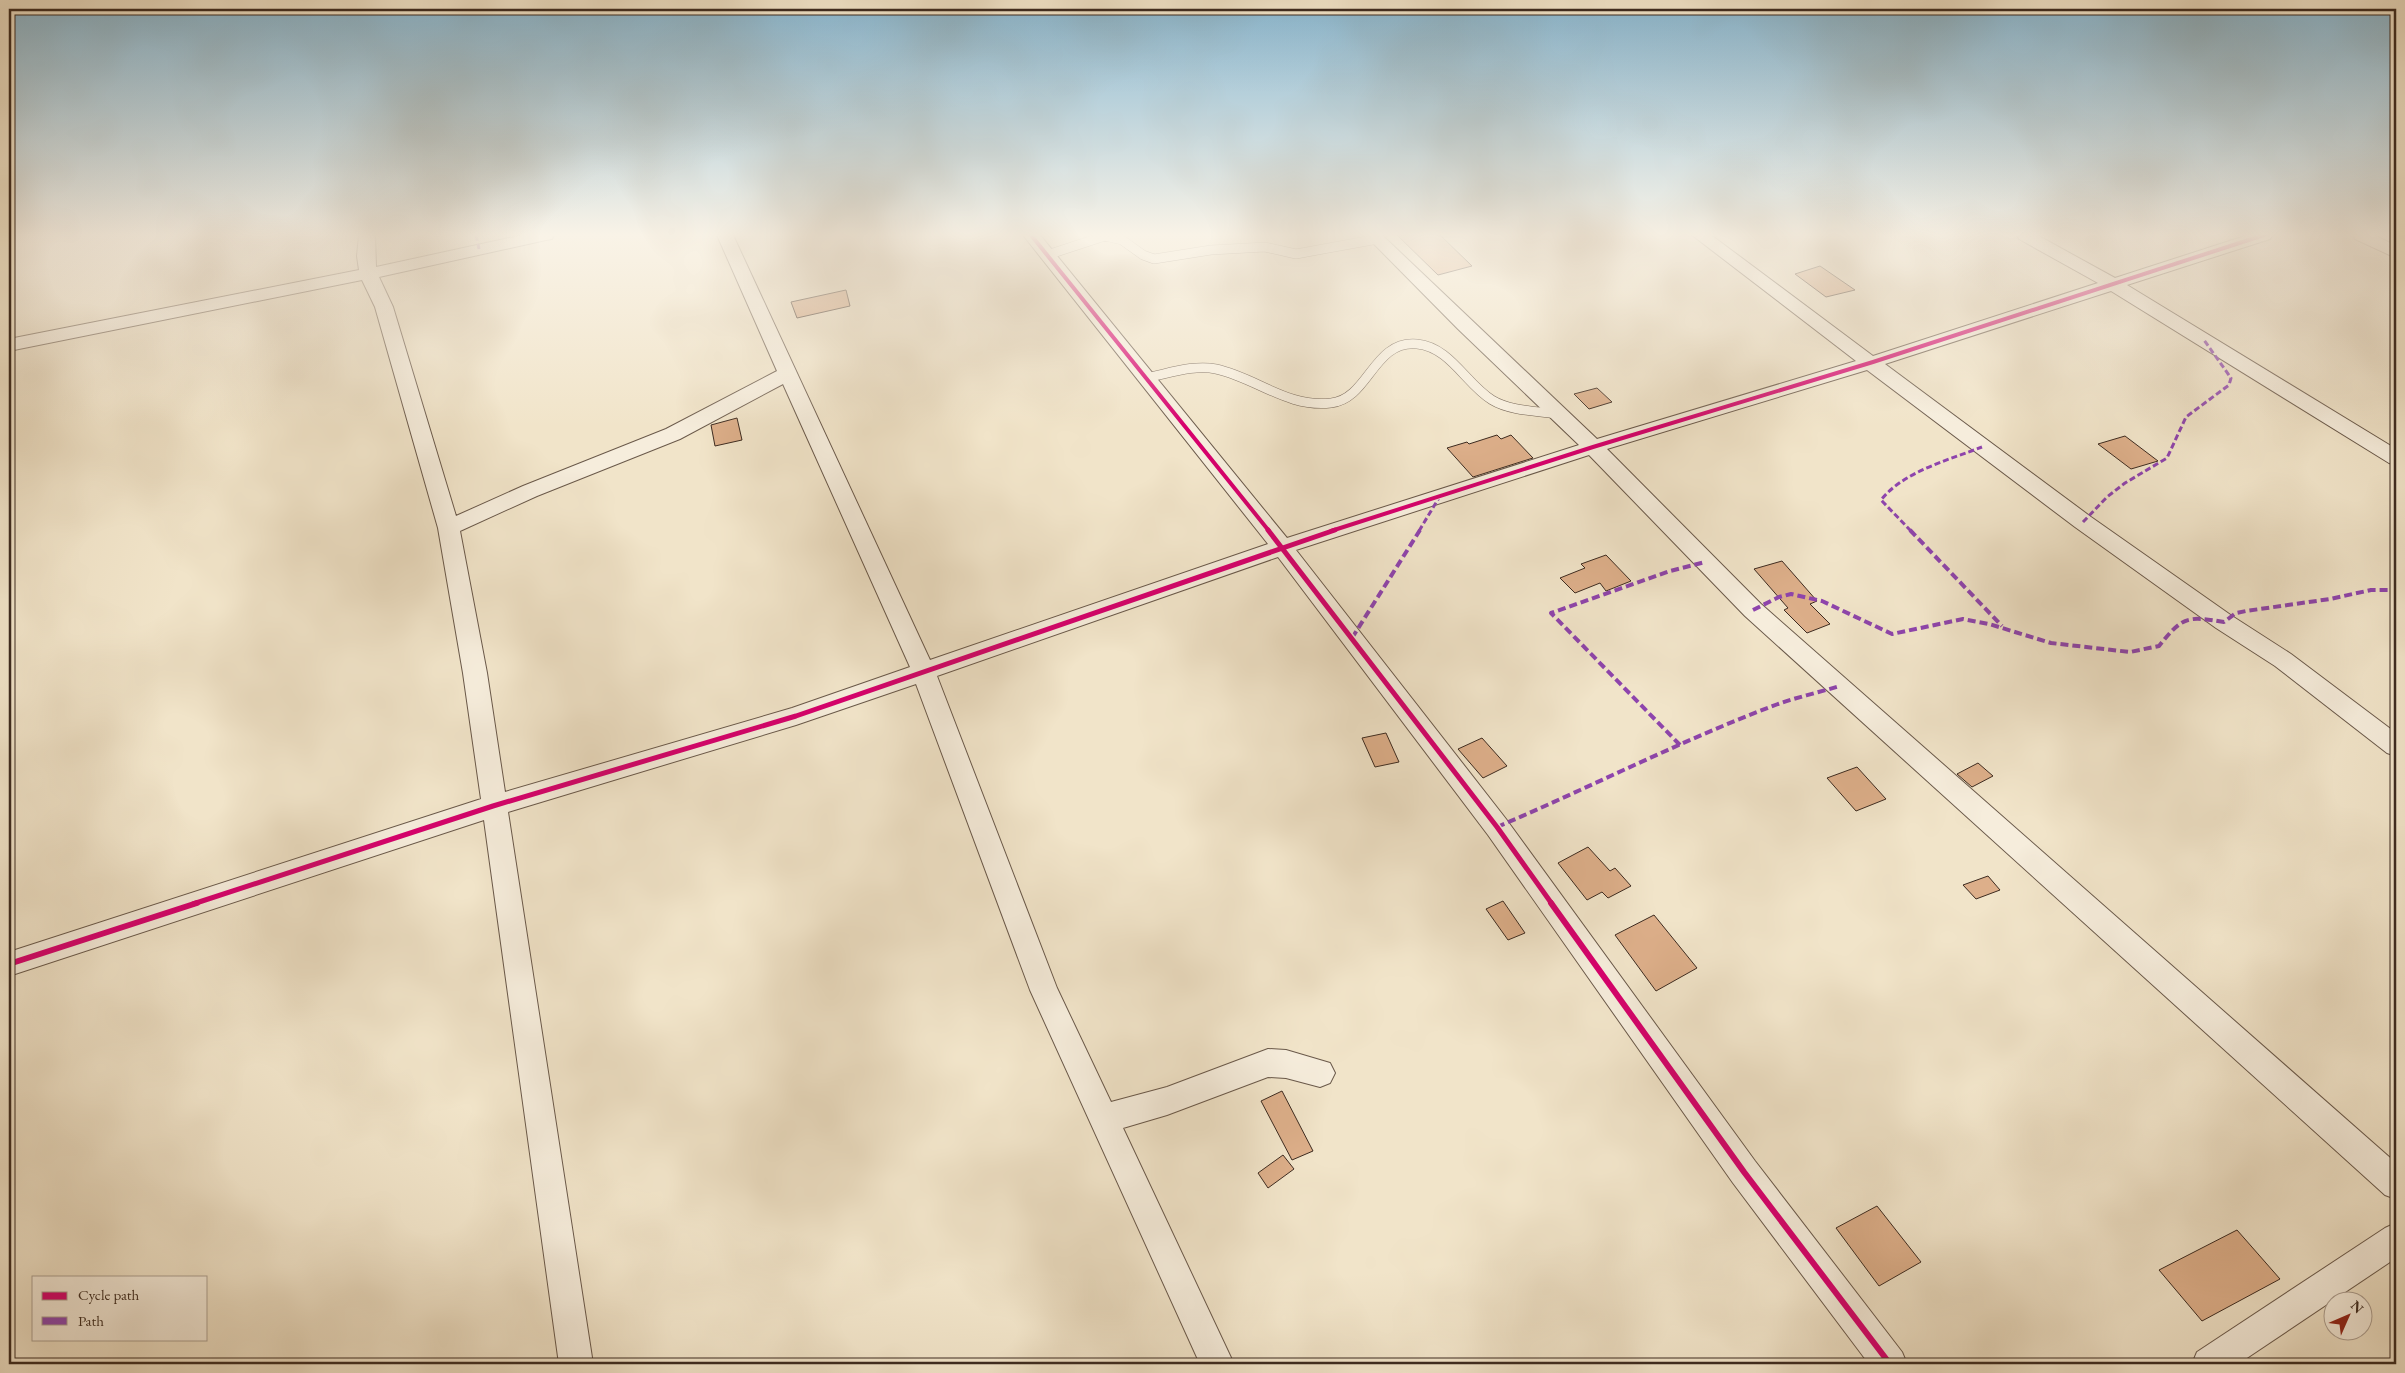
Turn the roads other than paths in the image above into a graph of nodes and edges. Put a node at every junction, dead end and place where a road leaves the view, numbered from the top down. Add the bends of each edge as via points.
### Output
1 (241, 299) edge
2 (380, 299) edge
3 (754, 299) edge
4 (1082, 299) edge
5 (1439, 299) edge
6 (1787, 299) edge
7 (2062, 299) edge
8 (2137, 299) edge
9 (9, 345) edge
10 (1872, 362) junction
11 (787, 374) junction
12 (1144, 378) junction
13 (1558, 414) junction
14 (1593, 447) junction
15 (2396, 458) edge
16 (449, 528) junction
17 (1282, 547) junction
18 (923, 671) junction
19 (2396, 746) edge
20 (493, 806) junction
21 (9, 964) edge
22 (1320, 1073) dead end
23 (1103, 1119) junction
24 (2396, 1184) edge
25 (2396, 1239) edge
26 (576, 1364) edge
27 (1217, 1364) edge
28 (1890, 1364) edge
29 (2209, 1364) edge

1 - 9 street
2 - 16 street
3 - 11 street
4 - 12 street
5 - 13 street
6 - 10 street
7 - 10 street
8 - 15 street
10 - 14 street
10 - 19 street via 2083,522 2283,660
11 - 16 street via 673,434 530,491
11 - 18 street
12 - 13 lane via 1213,368 1277,396 1297,402 1330,404 1352,396 1374,364 1386,354 1399,346 1417,344 1445,358 1484,394 1501,404
12 - 17 street
13 - 14 street
14 - 17 street
14 - 24 street via 1753,610
16 - 20 street via 476,673
17 - 18 street
17 - 28 street via 1497,827 1744,1172
18 - 20 street via 796,716
18 - 23 street via 1044,990
20 - 21 street
20 - 26 street
22 - 23 street via 1268,1063 1167,1101
23 - 27 street
25 - 29 street

